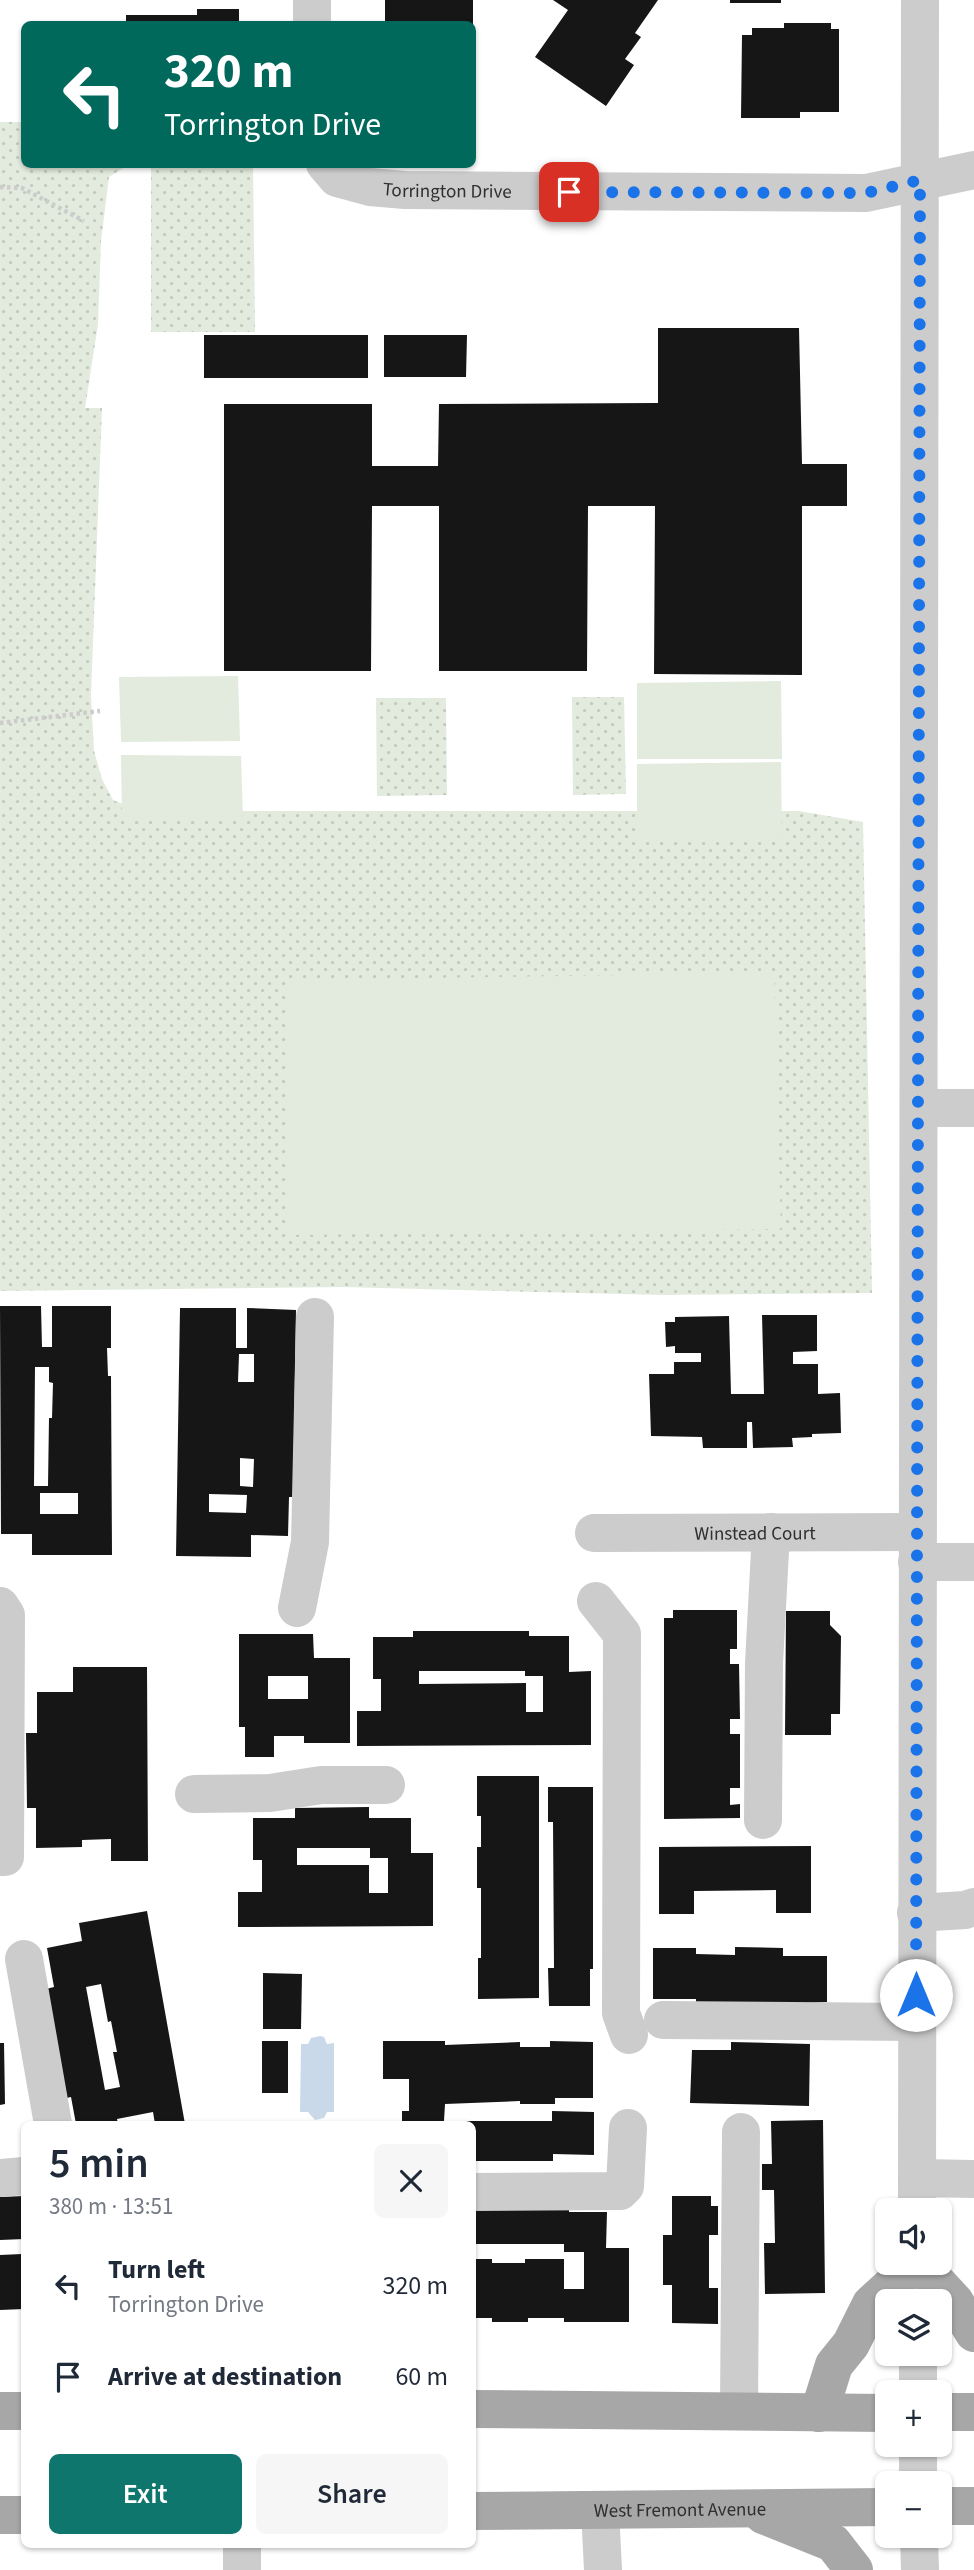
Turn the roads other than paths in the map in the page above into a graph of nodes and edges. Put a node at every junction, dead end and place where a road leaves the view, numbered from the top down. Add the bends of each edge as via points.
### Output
1 (312, 0) edge
2 (920, 0) edge
3 (312, 21) edge
4 (974, 170) edge
5 (331, 171) edge
6 (920, 180) junction
7 (920, 1108) junction
8 (974, 1108) edge
9 (315, 1317) dead end
10 (771, 1532) junction
11 (594, 1533) dead end
12 (918, 1547) junction
13 (974, 1562) edge
14 (596, 1601) dead end
15 (0, 1606) edge
16 (297, 1608) dead end
17 (386, 1784) dead end
18 (194, 1794) dead end
19 (763, 1820) dead end
20 (0, 1857) edge
21 (974, 1907) edge
22 (916, 1913) junction
23 (24, 1959) dead end
24 (916, 2022) junction
25 (52, 2121) edge
26 (628, 2127) dead end
27 (741, 2133) dead end
28 (21, 2176) edge
29 (0, 2178) edge
30 (974, 2179) edge
31 (476, 2192) edge
32 (917, 2194) edge
33 (904, 2275) edge
34 (929, 2275) edge
35 (974, 2333) edge
36 (476, 2409) edge
37 (0, 2411) edge
38 (21, 2411) edge
39 (739, 2411) junction
40 (974, 2412) edge
41 (819, 2413) junction
42 (875, 2413) edge
43 (952, 2413) edge
44 (952, 2506) edge
45 (974, 2506) edge
46 (875, 2507) edge
47 (748, 2508) junction
48 (600, 2510) junction
49 (476, 2511) edge
50 (0, 2515) edge
51 (21, 2515) edge
52 (242, 2548) edge
53 (919, 2548) edge
54 (242, 2570) edge
55 (603, 2570) edge
56 (855, 2570) edge
57 (920, 2570) edge

1 - 3 street
2 - 6 street
4 - 6 street, Torrington Drive
5 - 6 street, Torrington Drive via 370,187 405,190 866,193
6 - 7 street
7 - 8 street
7 - 12 street
9 - 16 street via 310,1532
10 - 11 street, Winstead Court
10 - 12 street, Winstead Court
10 - 19 street
12 - 13 street, Winstead Court
12 - 22 street
14 - 24 street via 622,1634 621,2013 646,2027
15 - 20 street via 6,1615 5,1857
17 - 18 street
21 - 22 street
22 - 24 street
23 - 25 street
24 - 32 street
26 - 31 street via 625,2186 620,2191
27 - 39 street
28 - 29 street
30 - 32 street
33 - 41 main road via 871,2304 851,2344 834,2365
34 - 35 main road via 955,2302
36 - 39 main road
37 - 38 main road
39 - 41 main road
40 - 43 main road
41 - 42 main road
44 - 45 main road
46 - 47 main road, West Fremont Avenue
47 - 48 main road, West Fremont Avenue
47 - 56 main road via 832,2543
48 - 49 main road, West Fremont Avenue
48 - 55 street
50 - 51 main road
52 - 54 street
53 - 57 street

